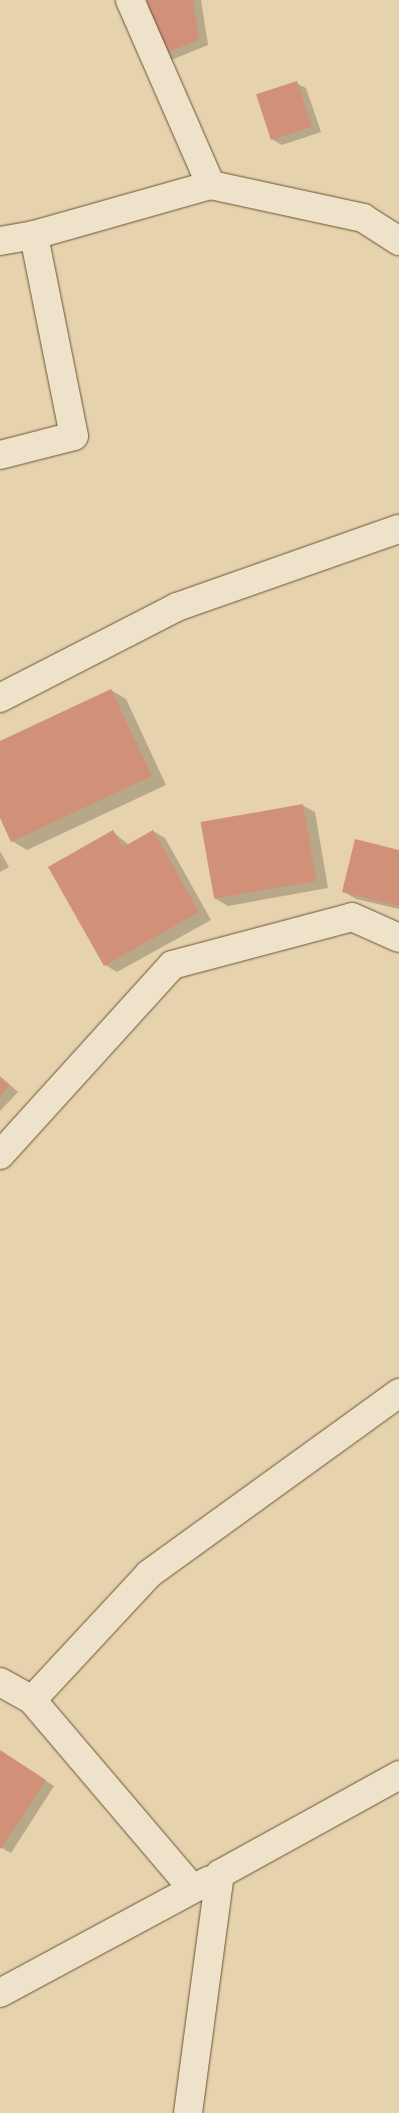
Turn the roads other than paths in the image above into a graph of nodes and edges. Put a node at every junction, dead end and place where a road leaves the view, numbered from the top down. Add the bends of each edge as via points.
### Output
1 (130, 0) edge
2 (212, 185) junction
3 (34, 235) junction
4 (0, 241) edge
5 (399, 241) edge
6 (0, 455) edge
7 (399, 529) edge
8 (0, 698) edge
9 (399, 938) edge
10 (0, 1155) edge
11 (399, 1393) edge
12 (0, 1682) edge
13 (32, 1700) junction
14 (399, 1775) edge
15 (220, 1874) junction
16 (194, 1889) junction
17 (0, 1993) edge
18 (188, 2113) edge

1 - 2 street
2 - 3 street
2 - 5 street via 363,218
3 - 4 street
3 - 6 street via 74,436
7 - 8 street via 177,608
9 - 10 street via 352,917 172,965
11 - 13 street via 149,1574
12 - 13 street
13 - 16 street
14 - 15 street
15 - 16 street
15 - 18 street
16 - 17 street

